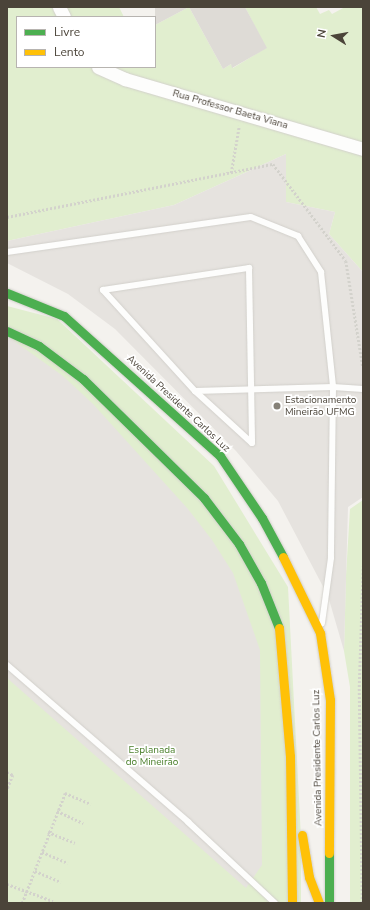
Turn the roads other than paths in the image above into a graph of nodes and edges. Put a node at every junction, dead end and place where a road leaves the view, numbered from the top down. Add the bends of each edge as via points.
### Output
1 (59, 7) edge
2 (64, 16) edge
3 (100, 68) edge
4 (363, 149) edge
5 (7, 252) edge
6 (7, 293) edge
7 (7, 331) edge
8 (333, 387) junction
9 (253, 388) junction
10 (363, 389) edge
11 (196, 391) junction
12 (320, 633) junction
13 (7, 665) edge
14 (290, 756) junction
15 (275, 903) edge
16 (292, 903) edge
17 (319, 903) edge
18 (330, 903) edge

1 - 2 street
3 - 4 street, Rua Professor Baeta Viana via 124,79
5 - 8 lane via 251,217 298,236 321,272
6 - 12 main road, Avenida Presidente Carlos Luz via 64,316 220,456 262,518 295,578
7 - 14 main road via 39,346 83,379 204,498 239,544 262,584 281,633
8 - 9 lane
8 - 10 lane
8 - 12 lane via 331,558 328,596
9 - 11 lane
9 - 11 lane via 252,443
9 - 11 lane via 249,268 103,290
12 - 18 main road, Avenida Presidente Carlos Luz via 330,700
13 - 15 lane via 188,822
14 - 16 main road
14 - 17 main road via 296,783 304,855

